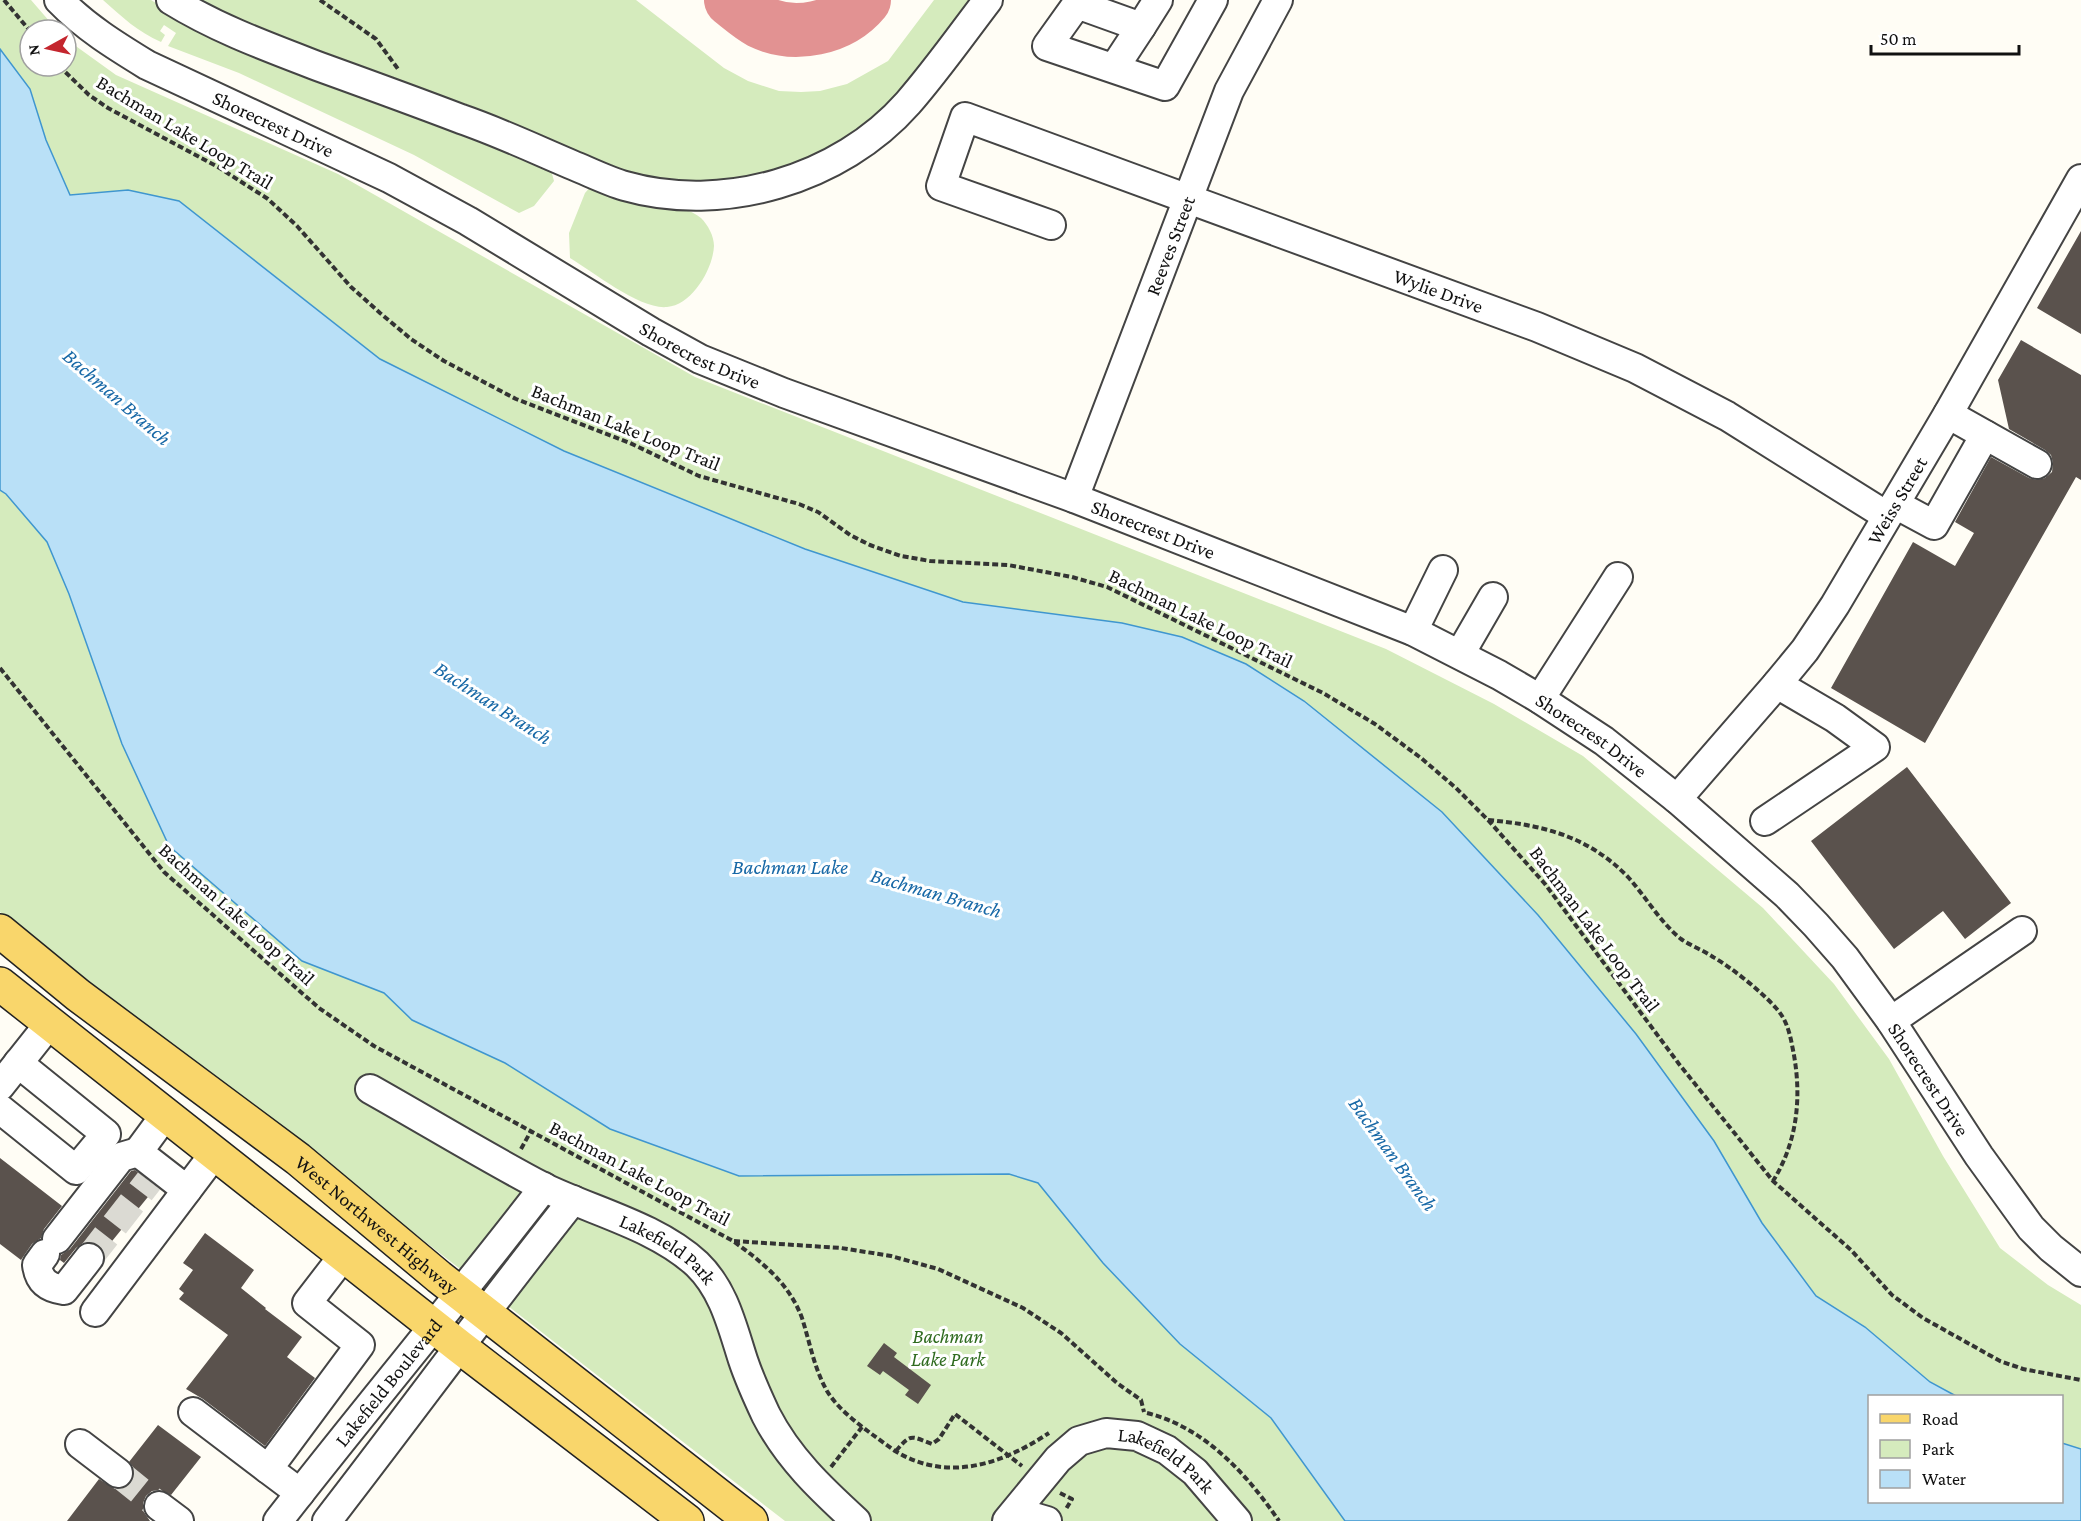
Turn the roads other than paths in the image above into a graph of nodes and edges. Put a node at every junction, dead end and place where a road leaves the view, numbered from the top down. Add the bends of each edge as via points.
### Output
1 (59, 0) edge
2 (171, 0) edge
3 (988, 0) edge
4 (1158, 0) edge
5 (1213, 0) edge
6 (1278, 0) edge
7 (1141, 27) junction
8 (1114, 68) junction
9 (2077, 197) edge
10 (1188, 198) junction
11 (1051, 225) dead end
12 (1948, 414) junction
13 (1985, 435) junction
14 (2037, 464) dead end
15 (1074, 498) junction
16 (1891, 510) junction
17 (1443, 570) dead end
18 (1618, 577) dead end
19 (1493, 597) dead end
20 (1413, 631) junction
21 (1460, 654) junction
22 (1777, 684) junction
23 (1539, 699) junction
24 (1677, 799) junction
25 (1765, 821) dead end
26 (2022, 931) dead end
27 (0, 932) edge
28 (0, 958) edge
29 (4, 995) edge
30 (78, 995) junction
31 (1891, 1021) junction
32 (50, 1023) junction
33 (18, 1063) junction
34 (0, 1086) edge
35 (369, 1089) dead end
36 (0, 1109) edge
37 (166, 1114) junction
38 (215, 1153) junction
39 (298, 1160) junction
40 (148, 1167) junction
41 (544, 1187) junction
42 (187, 1190) junction
43 (573, 1200) junction
44 (344, 1255) junction
45 (89, 1258) tunnel mouth
46 (2081, 1272) edge
47 (473, 1304) junction
48 (95, 1312) dead end
49 (435, 1327) junction
50 (460, 1347) junction
51 (342, 1369) junction
52 (379, 1394) junction
53 (193, 1412) dead end
54 (80, 1444) dead end
55 (268, 1469) junction
56 (118, 1473) tunnel mouth
57 (290, 1505) edge
58 (1056, 1517) edge
59 (316, 1521) edge
60 (327, 1521) edge
61 (687, 1521) edge
62 (752, 1521) edge
63 (856, 1521) edge
64 (1008, 1521) edge
65 (1237, 1521) edge

1 - 15 street, Shorecrest Drive via 114,45 147,64 388,178 700,359
2 - 3 street via 234,34 467,121 624,186 692,196 764,188 807,175 839,159 907,105
4 - 7 street
5 - 8 street via 1165,86
6 - 10 street, Reeves Street via 1229,91
7 - 8 street
7 - 8 street via 1077,4 1047,46
9 - 12 street, Weiss Street
10 - 11 street, Wylie Drive via 965,117 941,186
10 - 15 street, Reeves Street
10 - 16 street, Wylie Drive via 1537,327 1635,369 1727,416
12 - 13 street
12 - 16 street, Weiss Street
13 - 14 street
13 - 16 street, Wylie Drive via 1934,525
15 - 20 street, Shorecrest Drive
16 - 22 street, Weiss Street via 1835,605
17 - 20 street
18 - 23 street
19 - 21 street
20 - 21 street, Shorecrest Drive
21 - 23 street, Shorecrest Drive
22 - 24 street, Weiss Street
22 - 25 street via 1875,747
23 - 24 street, Shorecrest Drive via 1604,741
24 - 31 street, Shorecrest Drive via 1816,925
26 - 31 street
27 - 30 main road, West Northwest Highway
28 - 30 main road via 24,966
29 - 32 main road, West Northwest Highway
30 - 39 main road, West Northwest Highway
31 - 46 street, Shorecrest Drive via 2011,1202 2051,1248
32 - 33 street
32 - 37 main road, West Northwest Highway
33 - 34 street
33 - 36 street via 106,1134 76,1170
35 - 41 street, Lakefield Park
37 - 38 main road, West Northwest Highway
37 - 39 main road via 180,1110 214,1120 271,1162
37 - 40 street
38 - 42 street
38 - 44 main road, West Northwest Highway
39 - 47 main road, West Northwest Highway
40 - 42 street
40 - 45 street via 120,1157 37,1264 39,1277 52,1288 64,1290
41 - 43 street, Lakefield Park
41 - 47 street, Lakefield Boulevard
42 - 48 street
43 - 47 street, Lakefield Boulevard
43 - 63 street, Lakefield Park via 650,1234 697,1264 732,1319 744,1362 766,1415 791,1456
44 - 49 main road, West Northwest Highway
44 - 51 street via 307,1303 360,1345
47 - 49 street, Lakefield Boulevard
47 - 50 street, Lakefield Boulevard
47 - 62 main road, West Northwest Highway
49 - 50 main road, West Northwest Highway
49 - 52 street, Lakefield Boulevard
50 - 60 street, Lakefield Boulevard
50 - 61 main road, West Northwest Highway
51 - 52 street
51 - 55 street
52 - 57 street, Lakefield Boulevard
53 - 55 street
54 - 56 street
55 - 57 street
57 - 59 street
58 - 64 street via 1030,1516
64 - 65 street, Lakefield Park via 1058,1459 1079,1441 1106,1433 1137,1436 1167,1450 1195,1473

